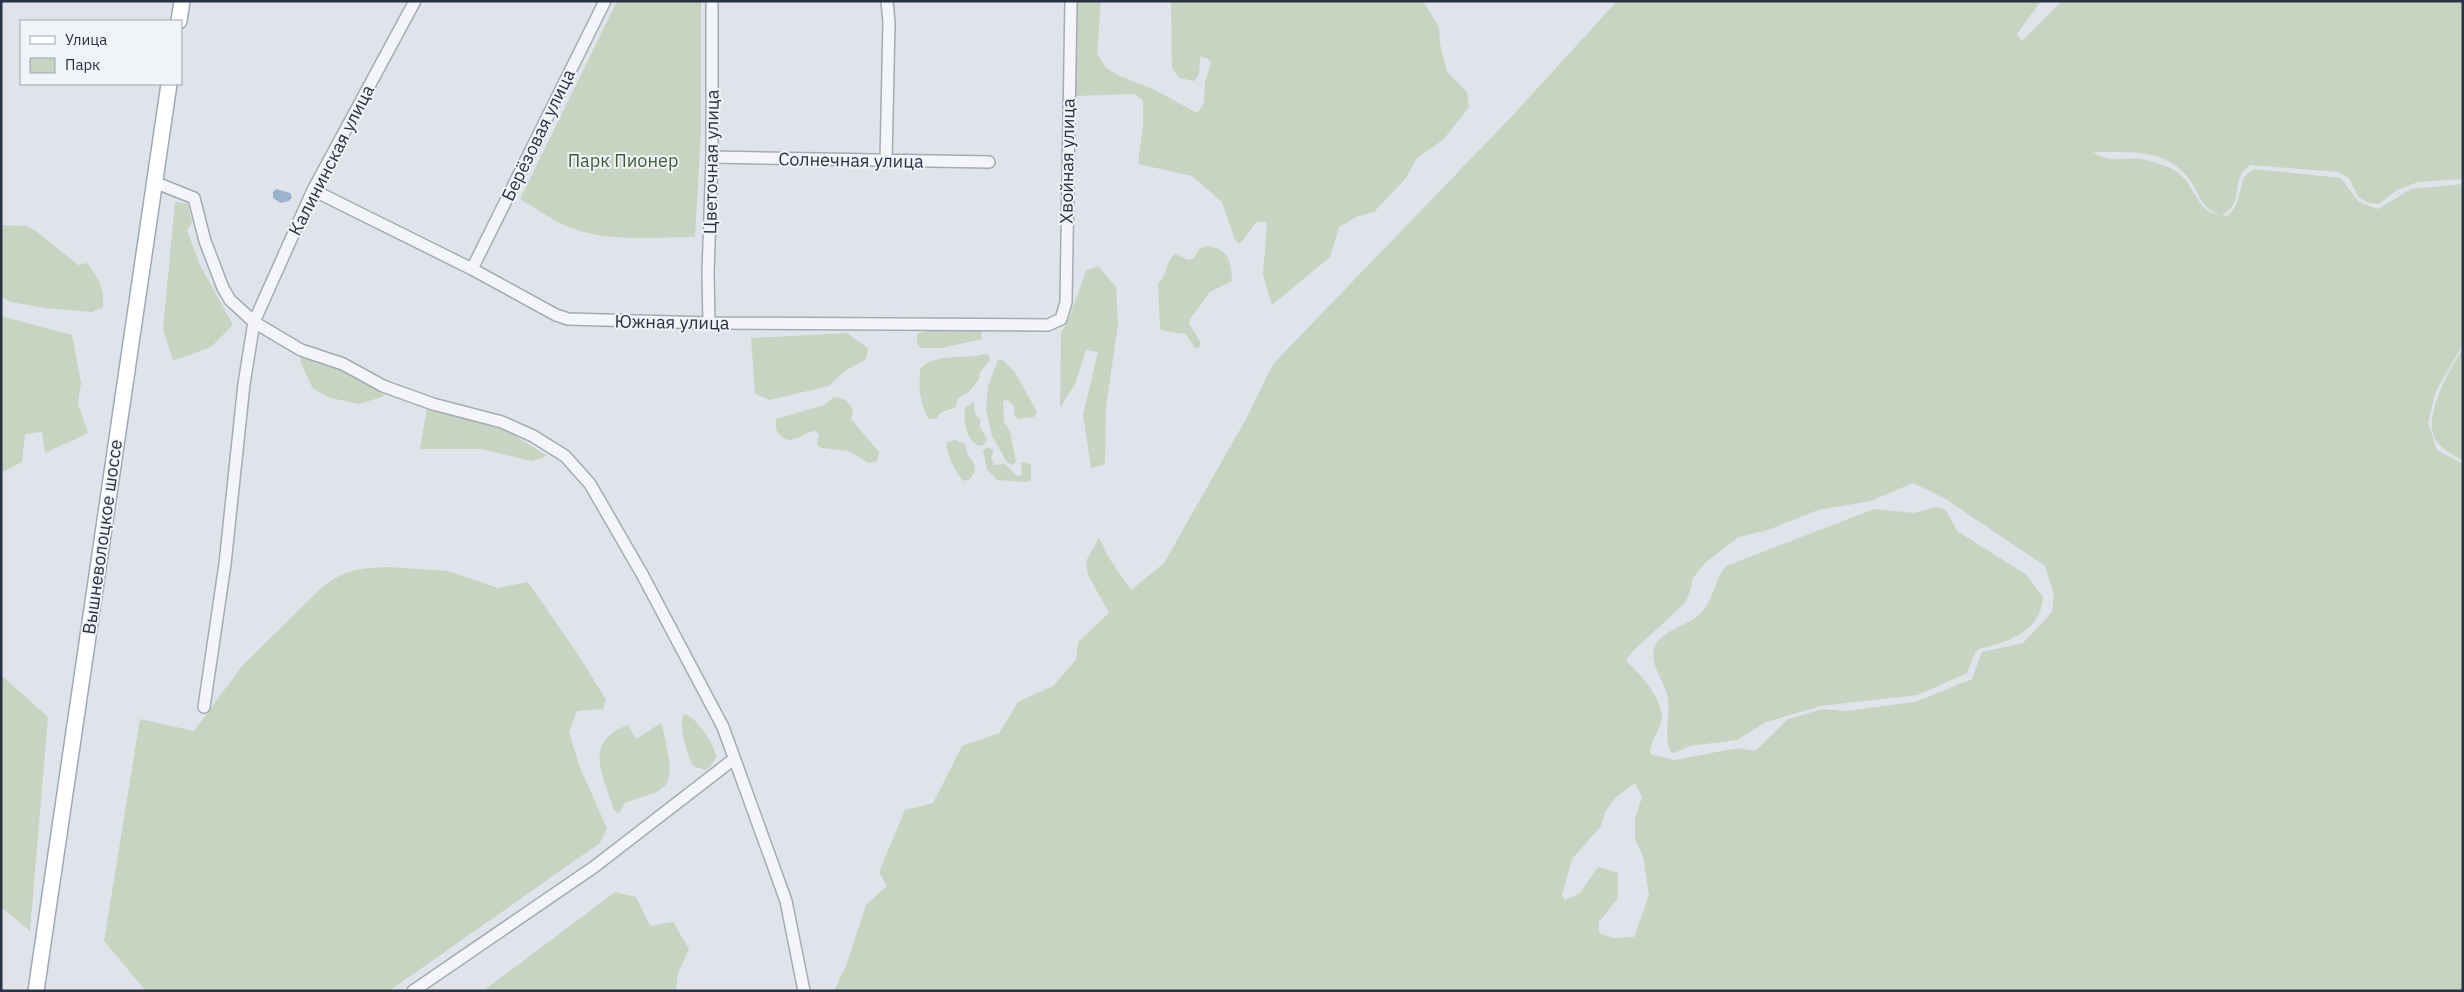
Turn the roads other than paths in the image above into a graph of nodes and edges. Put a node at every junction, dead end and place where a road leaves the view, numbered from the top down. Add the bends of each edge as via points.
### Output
1 (182, 1) edge
2 (415, 1) edge
3 (605, 1) edge
4 (712, 1) edge
5 (887, 1) edge
6 (1071, 1) edge
7 (179, 20) edge
8 (169, 85) edge
9 (712, 156) junction
10 (886, 161) junction
11 (989, 162) dead end
12 (154, 182) junction
13 (313, 190) junction
14 (472, 269) junction
15 (1061, 319) joint
16 (254, 322) junction
17 (709, 323) junction
18 (204, 707) dead end
19 (734, 759) junction
20 (36, 991) edge
21 (413, 991) edge
22 (804, 991) edge

1 - 7 main road
2 - 13 street, Калининская улица
3 - 14 street, Берёзовая улица
4 - 9 street, Цветочная улица
5 - 10 street
6 - 15 street, Хвойная улица via 1066,302
8 - 12 main road, Вышневолоцкое шоссе
9 - 10 street, Солнечная улица
9 - 17 street, Цветочная улица
10 - 11 street, Солнечная улица
12 - 16 street via 194,198 205,241 223,288 230,300
12 - 20 main road, Вышневолоцкое шоссе
13 - 14 street, Южная улица
13 - 16 street, Калининская улица
14 - 17 street, Южная улица via 568,319
15 - 17 street, Южная улица via 1048,325
16 - 18 street, Калининская улица
16 - 19 street via 301,350 343,364 383,386 433,404 502,422 533,436 564,456 590,484 642,574 722,727
19 - 21 street via 594,867
19 - 22 street via 786,901

